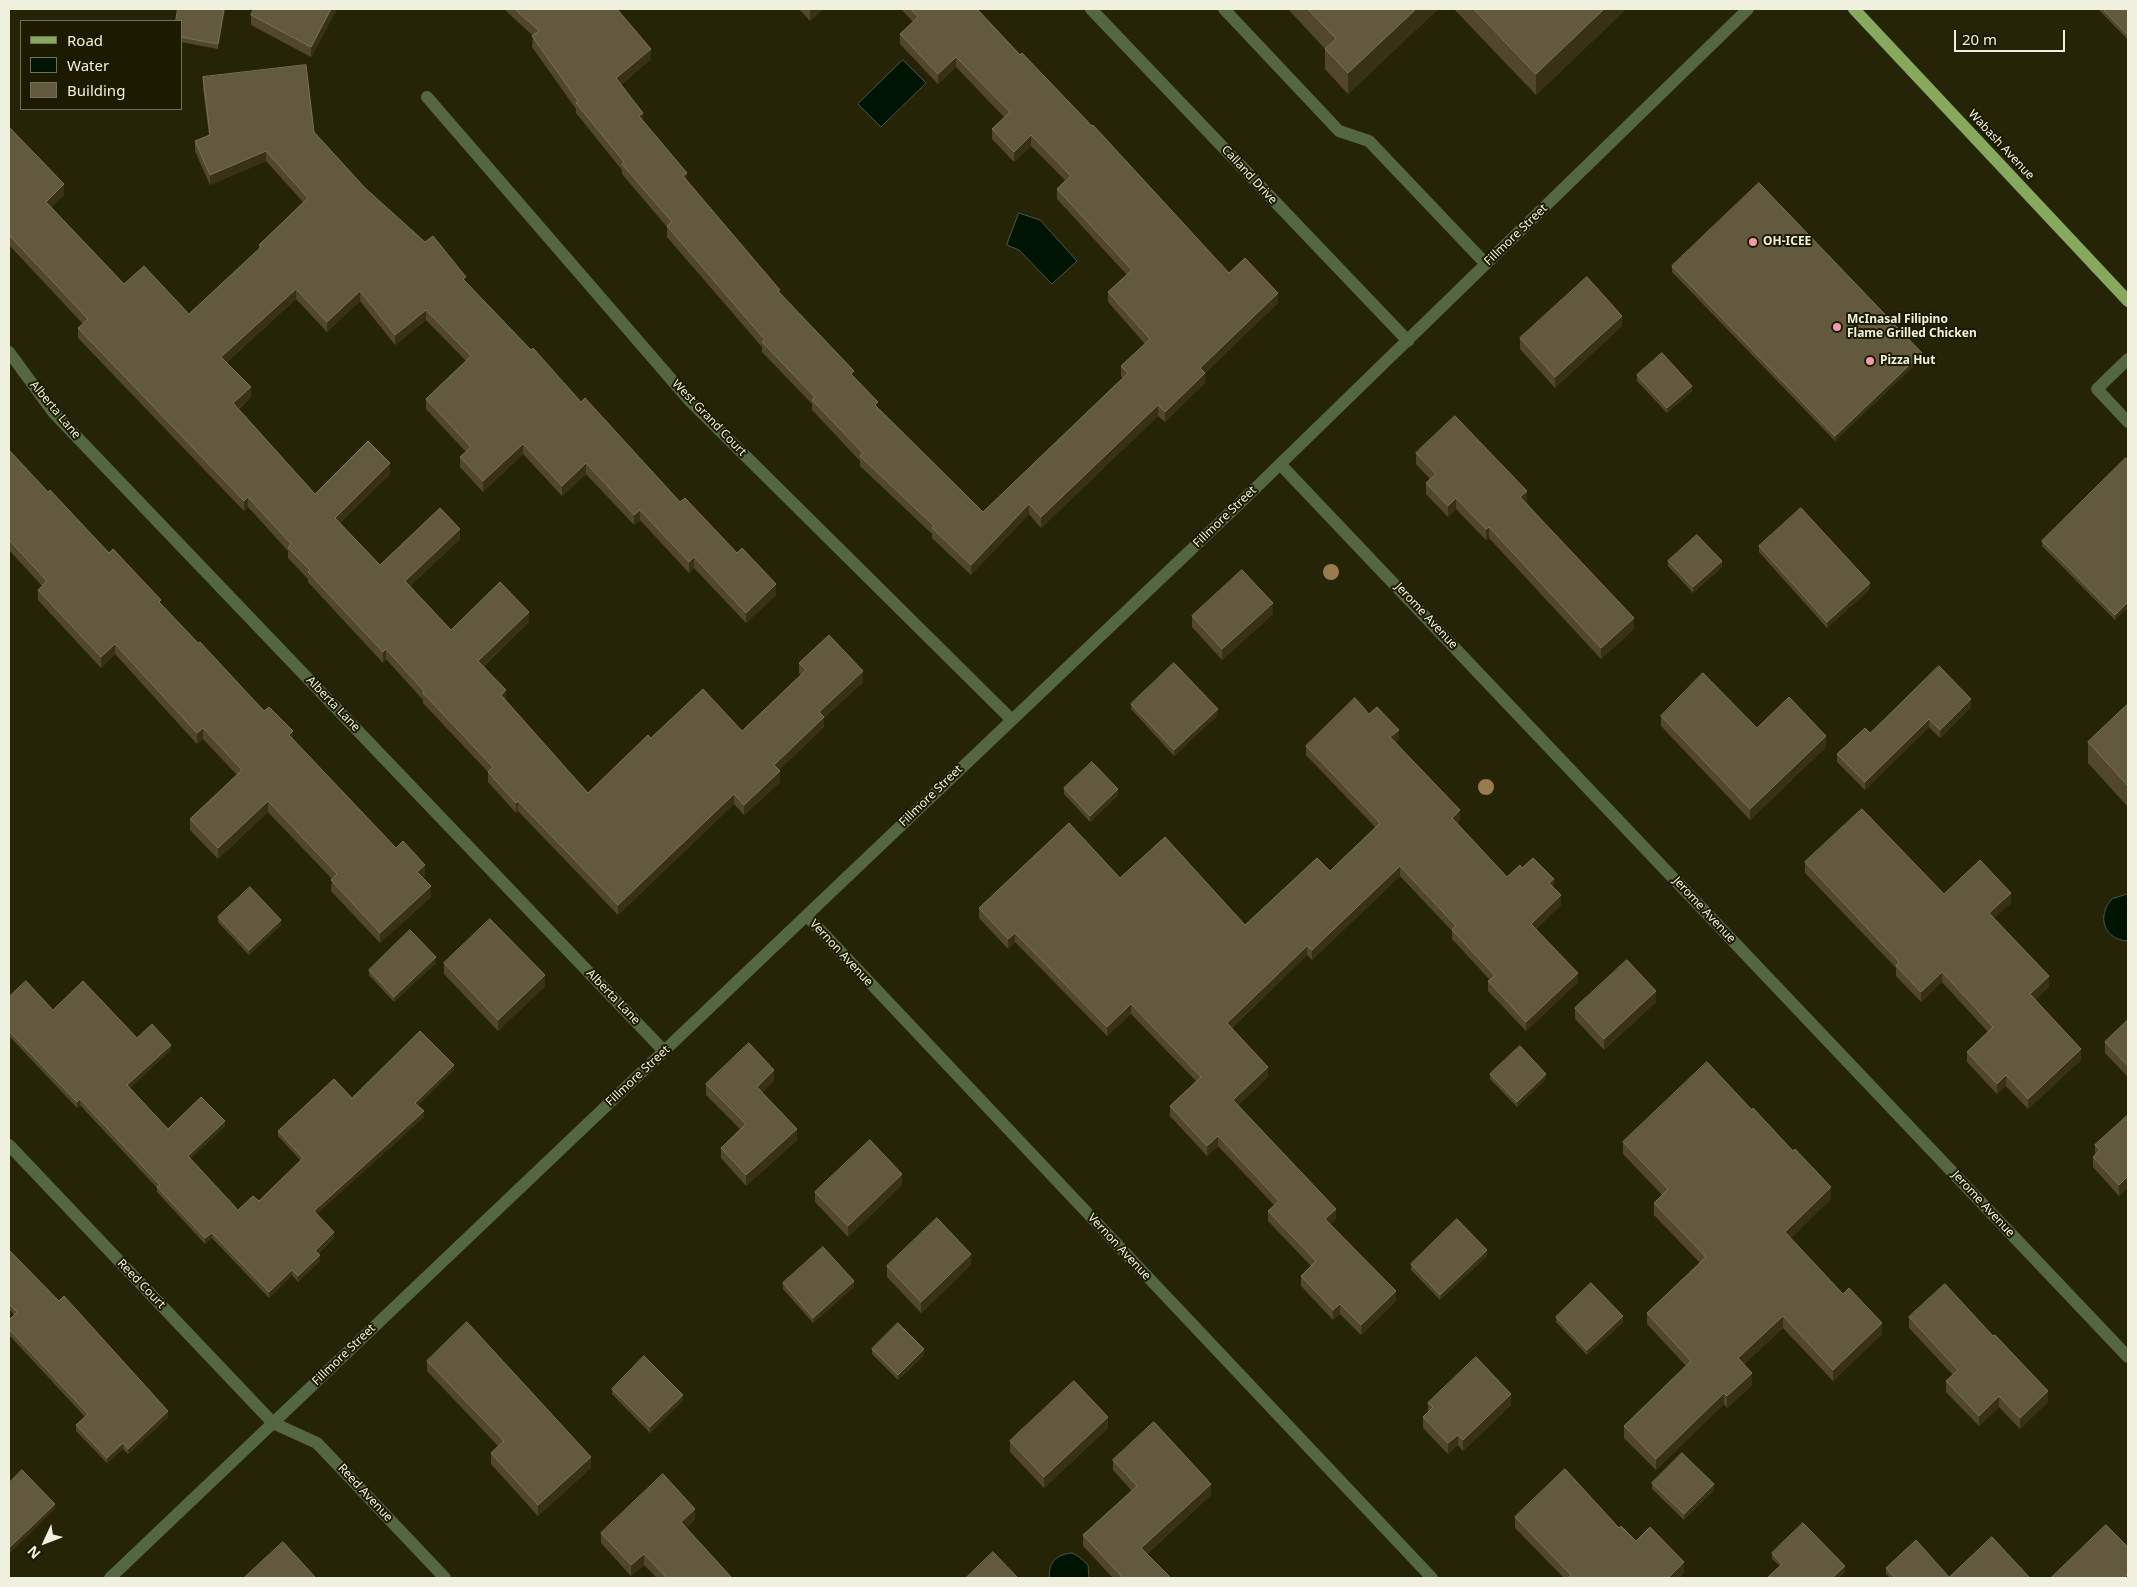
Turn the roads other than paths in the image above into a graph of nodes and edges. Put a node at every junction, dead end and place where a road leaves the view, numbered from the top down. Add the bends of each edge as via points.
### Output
1 (1091, 9) edge
2 (1224, 9) edge
3 (1748, 9) edge
4 (1854, 9) edge
5 (427, 98) dead end
6 (1486, 264) junction
7 (2128, 300) edge
8 (1408, 341) junction
9 (9, 352) edge
10 (2128, 358) edge
11 (2128, 422) edge
12 (1280, 464) junction
13 (1011, 719) junction
14 (807, 916) junction
15 (664, 1051) junction
16 (9, 1146) edge
17 (2128, 1357) edge
18 (273, 1423) junction
19 (110, 1578) edge
20 (445, 1578) edge
21 (1432, 1578) edge

1 - 8 street, Calland Drive
2 - 6 street via 1340,131 1369,141
3 - 6 street, Fillmore Street
4 - 7 main road, Wabash Avenue
5 - 13 street, West Grand Court via 690,401
6 - 8 street, Fillmore Street
8 - 12 street, Fillmore Street
9 - 15 street, Alberta Lane via 53,412
10 - 11 street via 2097,389
12 - 13 street, Fillmore Street
12 - 17 street, Jerome Avenue
13 - 14 street, Fillmore Street
14 - 15 street, Fillmore Street
14 - 21 street, Vernon Avenue
15 - 18 street, Fillmore Street
16 - 18 street, Reed Court
18 - 19 street, Fillmore Street
18 - 20 street, Reed Avenue via 317,1443

